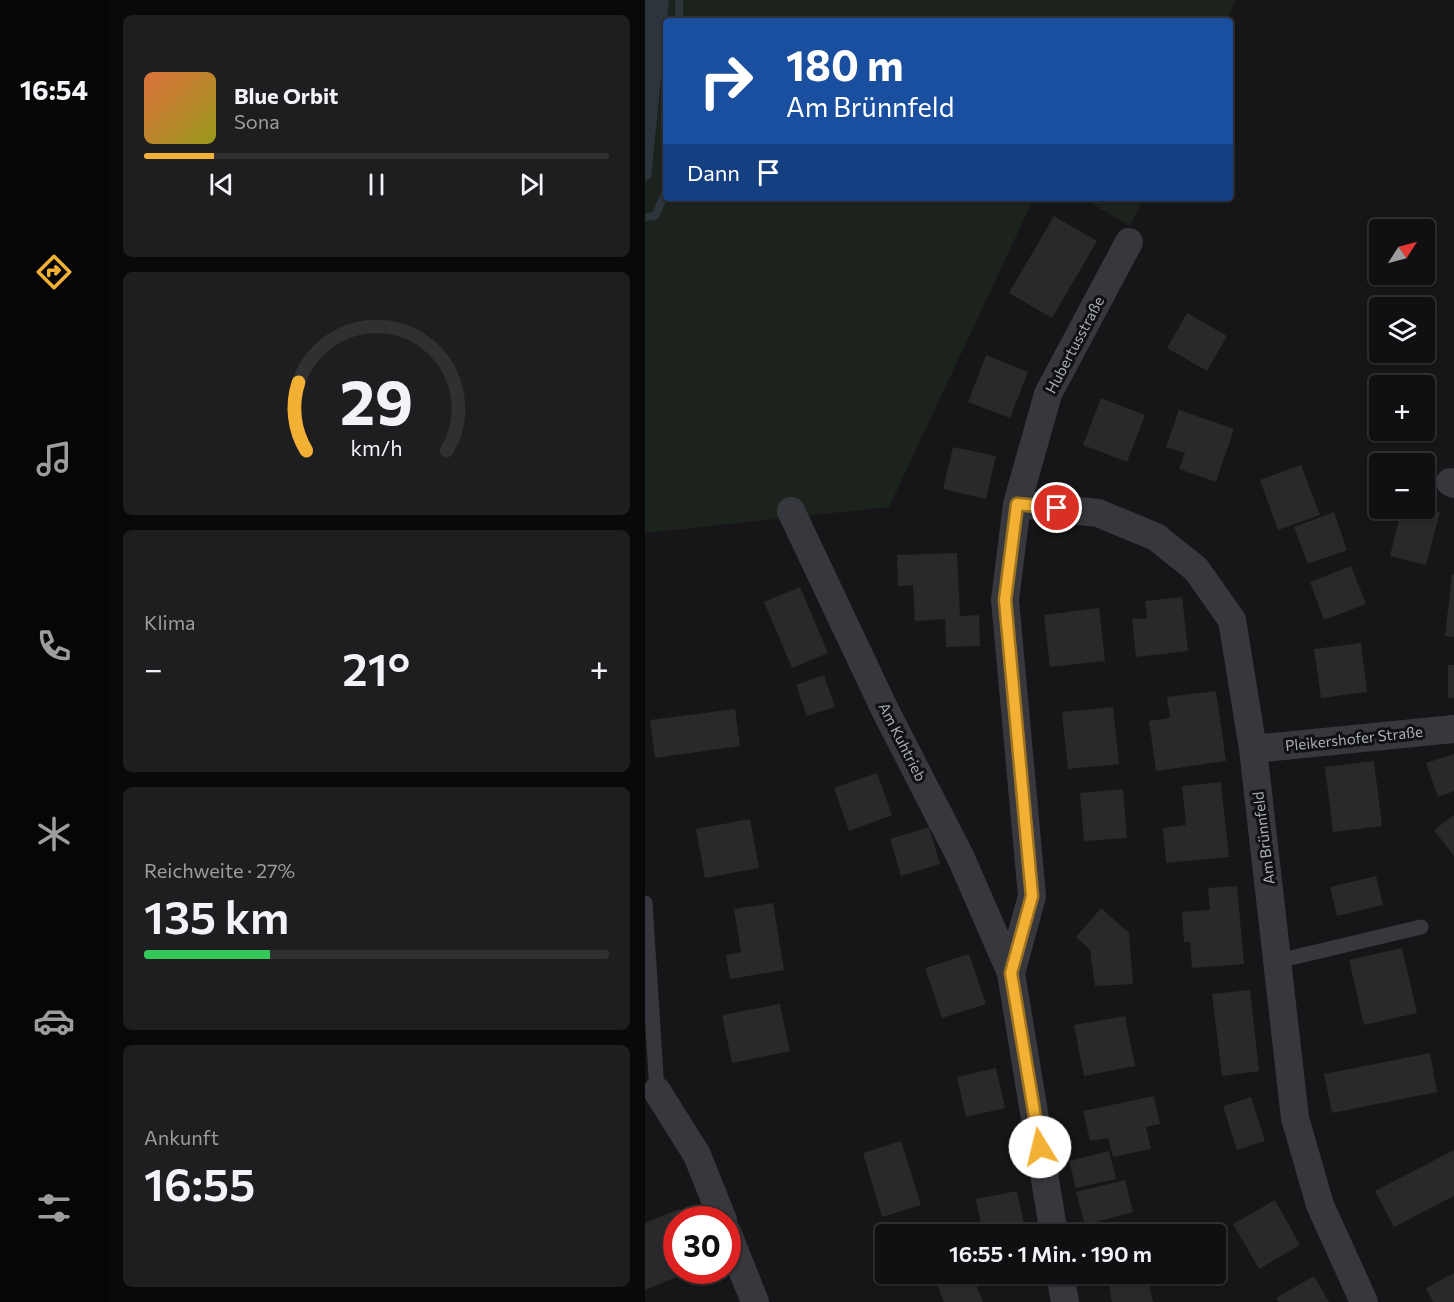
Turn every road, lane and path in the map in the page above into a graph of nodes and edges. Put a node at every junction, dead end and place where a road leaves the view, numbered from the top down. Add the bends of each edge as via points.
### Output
1 (1129, 242) dead end
2 (1017, 504) junction
3 (791, 511) dead end
4 (1454, 729) edge
5 (1253, 749) junction
6 (645, 903) edge
7 (1422, 927) dead end
8 (1278, 961) junction
9 (1011, 973) junction
10 (657, 1091) joint
11 (717, 1206) edge
12 (1052, 1224) edge
13 (741, 1267) edge
14 (1062, 1284) edge
15 (755, 1302) edge
16 (1065, 1302) edge
17 (1364, 1302) edge

1 - 2 street, Hubertusstraße via 1048,394
2 - 5 street, Am Brünnfeld via 1098,513 1156,537 1196,569 1232,620
2 - 9 street, Hubertusstraße via 1005,600 1032,896
3 - 9 street, Am Kuhtrieb via 886,712 961,858
4 - 5 street, Pleikershofer Straße
5 - 8 street, Am Brünnfeld
6 - 10 lane
7 - 8 lane
8 - 17 street, Am Brünnfeld via 1295,1118 1320,1205
9 - 12 street, Hubertusstraße
10 - 11 street via 697,1155
13 - 15 street
14 - 16 street

